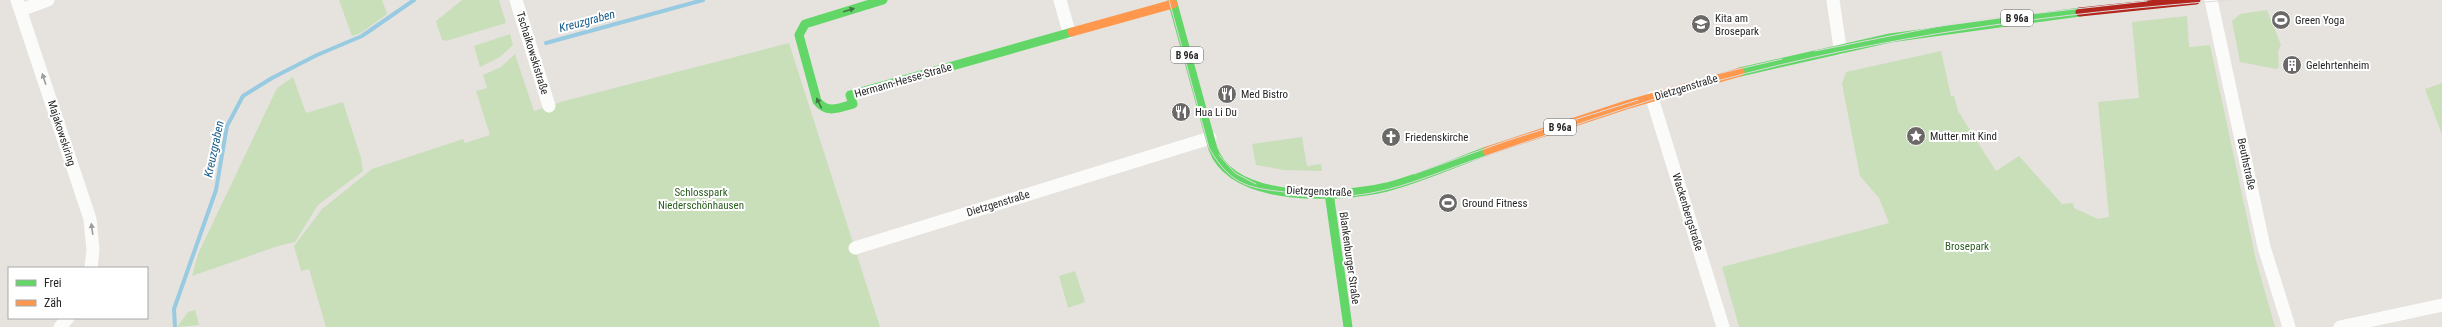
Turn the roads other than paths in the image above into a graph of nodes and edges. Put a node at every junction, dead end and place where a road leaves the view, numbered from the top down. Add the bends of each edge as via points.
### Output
1 (48, 0) edge
2 (516, 0) edge
3 (882, 0) edge
4 (1060, 0) edge
5 (1833, 0) edge
6 (2196, 0) edge
7 (2211, 0) edge
8 (1172, 2) edge
9 (19, 5) edge
10 (1069, 32) junction
11 (1840, 48) junction
12 (1652, 98) junction
13 (550, 106) dead end
14 (1208, 133) junction
15 (1329, 193) junction
16 (855, 248) dead end
17 (91, 267) edge
18 (2442, 305) edge
19 (67, 319) edge
20 (60, 327) edge
21 (1348, 327) edge
22 (1723, 327) edge
23 (2289, 327) edge
24 (2340, 327) edge

1 - 9 street
2 - 13 street, Tschaikowskistraße
10 -> 3 main road, Hermann-Hesse-Straße via 850,95 853,104 826,111 821,109 799,35 805,24
4 - 10 street
5 - 11 street
6 - 11 main road, Dietzgenstraße / B 96a via 2000,20
7 - 23 street, Beuthstraße via 2264,247
8 - 10 main road, Hermann-Hesse-Straße
8 - 14 main road, Hermann-Hesse-Straße / B 96a
17 -> 9 street, Majakowskiring via 93,250 90,218
11 - 12 main road, Dietzgenstraße / B 96a via 1764,65
12 - 15 main road, Dietzgenstraße / B 96a via 1512,142 1393,184 1358,192
12 - 22 street, Wackenbergstraße
14 - 15 main road, Dietzgenstraße / B 96a via 1223,167 1241,181 1259,188
14 - 16 street, Dietzgenstraße
15 - 21 main road, Blankenburger Straße
18 - 24 street
19 - 20 street

